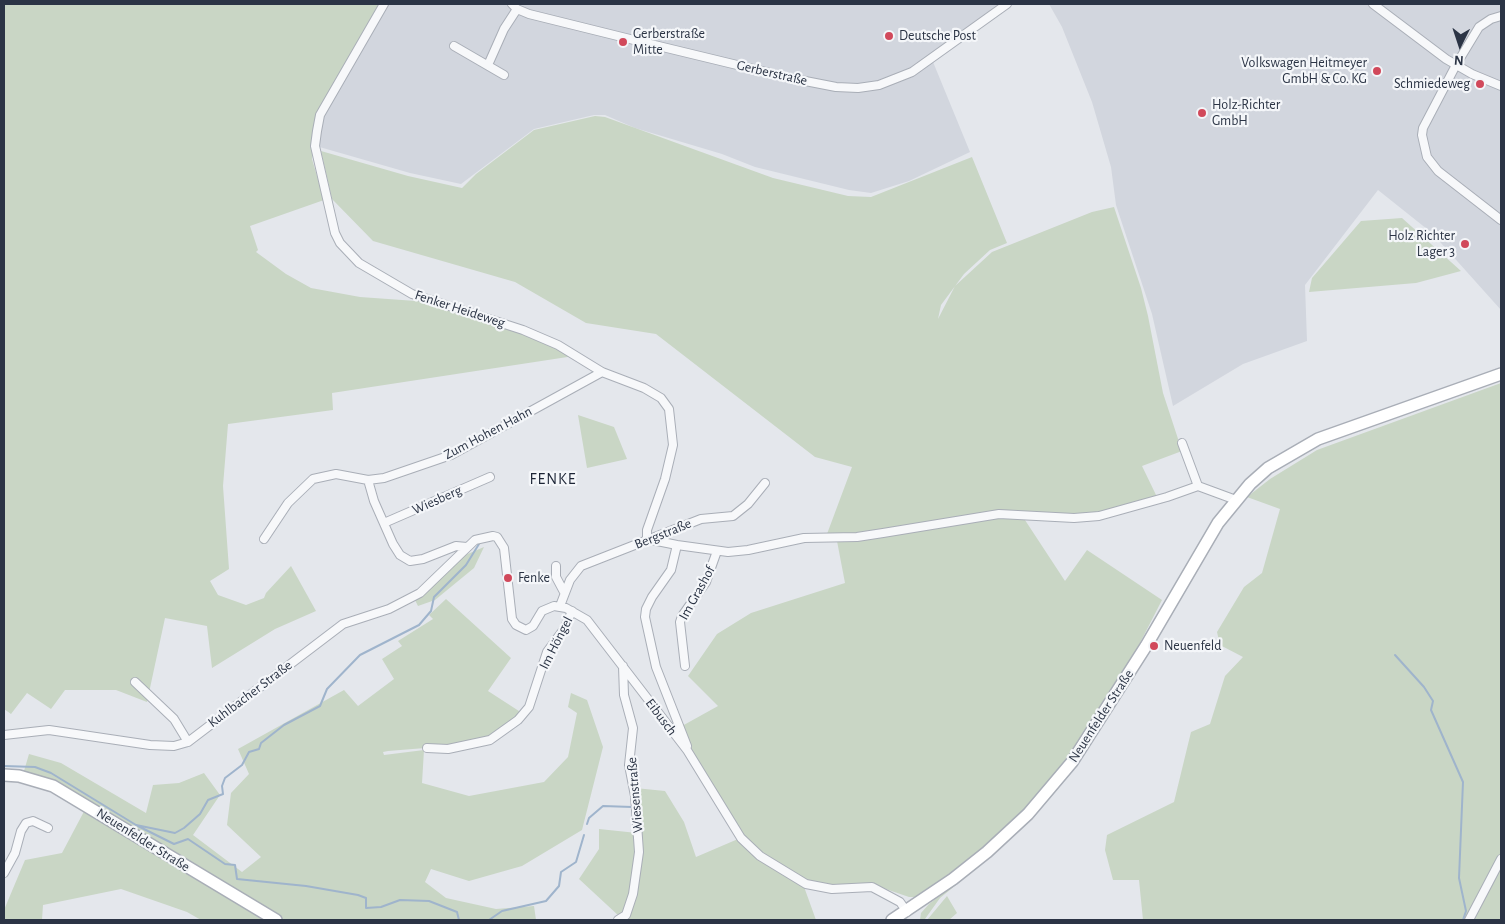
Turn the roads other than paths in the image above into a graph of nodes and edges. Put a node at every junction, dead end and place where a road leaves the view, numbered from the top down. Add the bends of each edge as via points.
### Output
1 (384, 4) edge
2 (1007, 4) edge
3 (1373, 4) edge
4 (515, 7) edge
5 (1501, 16) edge
6 (454, 46) dead end
7 (488, 65) junction
8 (1456, 65) junction
9 (504, 75) dead end
10 (1501, 86) edge
11 (1501, 220) edge
12 (602, 372) junction
13 (1501, 374) edge
14 (1182, 443) dead end
15 (490, 477) dead end
16 (368, 480) junction
17 (765, 482) dead end
18 (1198, 486) junction
19 (1236, 500) junction
20 (384, 523) junction
21 (264, 539) dead end
22 (647, 539) junction
23 (677, 545) junction
24 (466, 547) junction
25 (717, 551) junction
26 (556, 566) dead end
27 (564, 592) junction
28 (560, 606) junction
29 (572, 610) junction
30 (623, 666) junction
31 (685, 666) dead end
32 (135, 682) dead end
33 (4, 735) edge
34 (188, 742) junction
35 (426, 748) dead end
36 (687, 750) junction
37 (4, 776) edge
38 (48, 828) dead end
39 (1501, 859) edge
40 (4, 872) edge
41 (908, 916) edge
42 (276, 920) edge
43 (618, 920) edge
44 (892, 920) edge
45 (1469, 920) edge

1 - 12 street, Fenker Heideweg via 320,116 315,146 340,243 358,262 412,294 523,330 558,345
2 - 4 street, Gerberstraße via 912,72 879,85 858,88 788,77 529,14
3 - 8 street
4 - 7 street, Gerberstraße
5 - 8 street via 1479,27
6 - 7 street
7 - 9 street
8 - 10 street
8 - 11 street via 1423,128 1423,148 1438,171
12 - 16 street, Zum Hohen Hahn via 451,455 384,478
12 - 22 street, Fenker Heideweg via 644,388 661,398 669,409 673,445
13 - 19 main road, Neuenfelder Straße via 1318,439 1268,468
14 - 18 street
15 - 20 street, Wiesberg
16 - 20 street
16 - 21 street, Zum Hohen Hahn via 336,474 313,479 288,503
17 - 22 street, Bergstraße via 748,504 733,516 701,519
18 - 19 street
18 - 25 street via 1099,516 1060,518 999,514 866,536 804,538 748,550
19 - 41 main road, Neuenfelder Straße via 1218,523 1146,646 1072,762 1028,814
20 - 24 street via 400,555 410,561 456,546
22 - 23 street
22 - 27 street, Bergstraße via 581,566
23 - 25 street
23 - 36 street via 670,570 652,597 645,617 656,667
24 - 28 street via 487,535 497,537 502,543 512,619 520,628 526,630 534,626 548,607
24 - 34 street, Kuhlbacher Straße via 420,593 389,609 343,624
25 - 31 street, Im Grashof via 706,582 680,622
26 - 27 street via 556,577
27 - 28 street, Bergstraße
28 - 29 street, Eibusch
29 - 30 street, Eibusch via 587,620
29 - 35 street, Im Höngel via 548,652 529,707 518,720 490,740 448,748
30 - 36 street, Eibusch
30 - 43 street, Wiesenstraße via 624,695 634,728 629,765 639,852 633,894 626,915
32 - 34 street via 174,719
33 - 34 street, Kuhlbacher Straße via 49,730 150,745 174,746
36 - 41 street, Eibusch via 741,838 760,856 806,884 832,889 872,887 900,902
37 - 42 main road, Neuenfelder Straße via 20,776 53,786
38 - 40 street via 33,821 26,823
39 - 45 street
41 - 44 main road, Neuenfelder Straße

